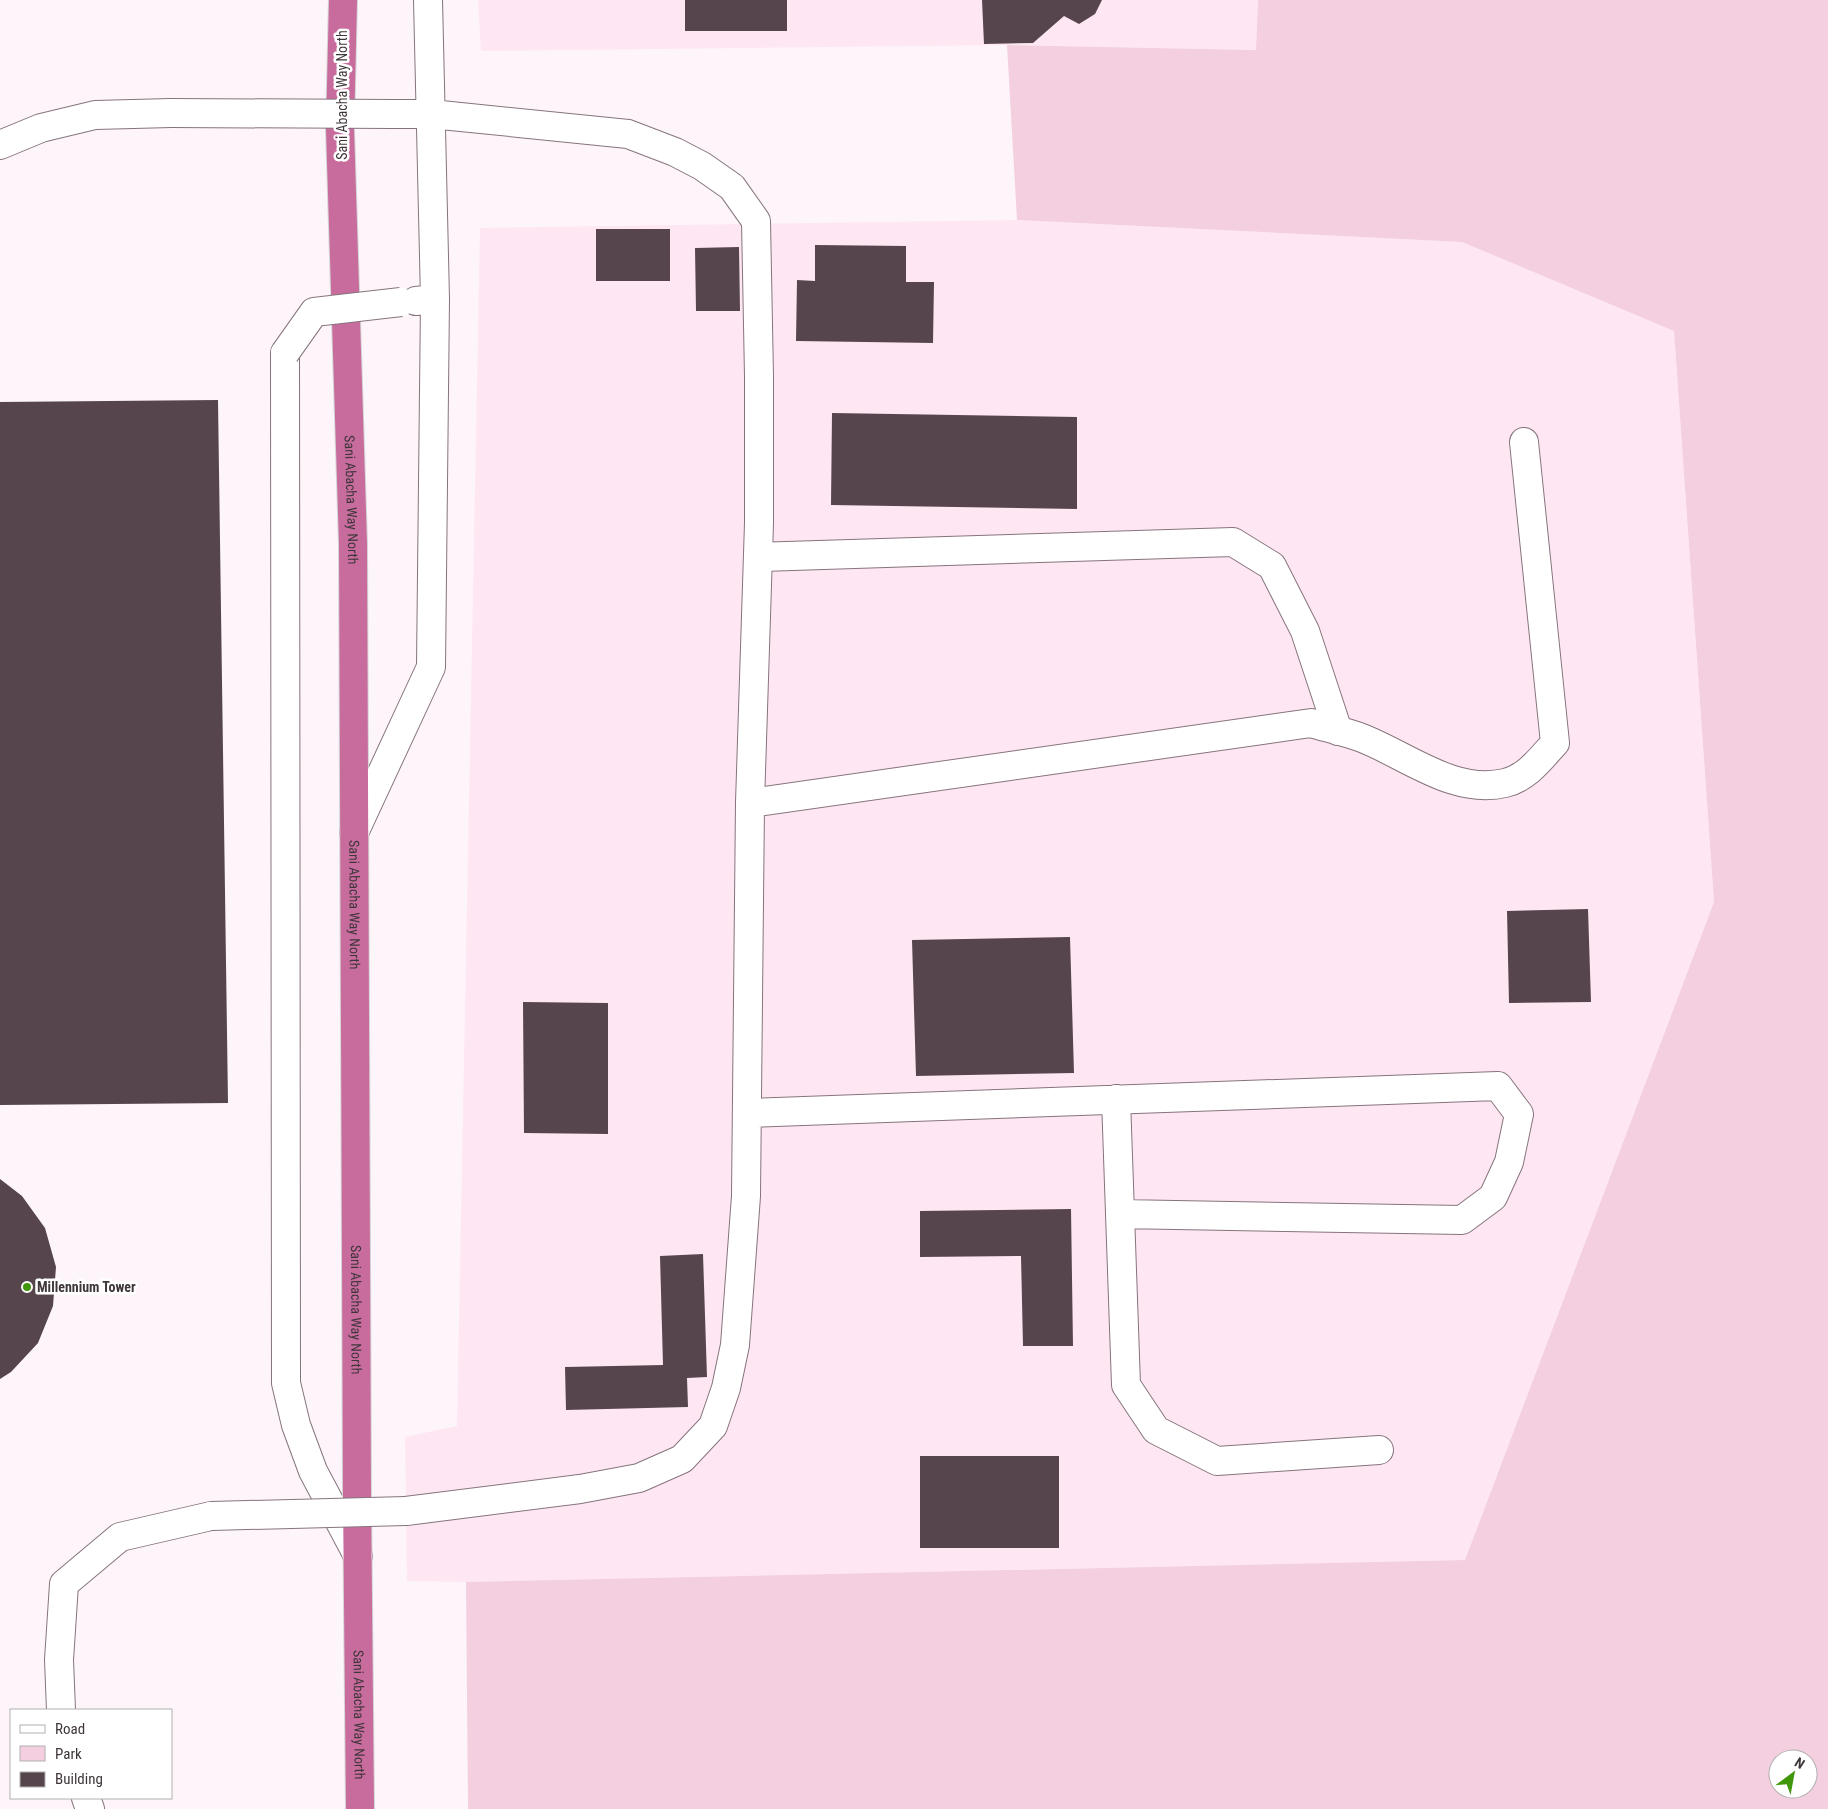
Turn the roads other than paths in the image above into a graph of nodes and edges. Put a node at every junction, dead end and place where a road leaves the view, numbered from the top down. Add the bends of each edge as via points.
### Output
1 (343, 0) edge
2 (428, 0) edge
3 (431, 114) junction
4 (0, 145) edge
5 (435, 299) junction
6 (1524, 442) dead end
7 (758, 557) junction
8 (1338, 731) junction
9 (750, 803) junction
10 (354, 833) junction
11 (1116, 1099) junction
12 (747, 1113) junction
13 (1120, 1214) junction
14 (1379, 1450) dead end
15 (358, 1556) junction
16 (61, 1709) edge
17 (360, 1809) edge

1 - 10 highway, Sani Abacha Way North via 340,130 354,544
2 - 3 street
3 - 4 street, bridge via 95,115 41,128
3 - 5 street
3 - 7 street via 628,134 675,152 732,187 756,221
5 - 10 street via 431,666
5 - 15 street, bridge via 314,312 285,353 286,1383 296,1426 313,1471
6 - 8 street via 1555,743 1530,771 1506,783 1470,786 1429,771 1362,738
7 - 8 street via 1233,542 1272,566 1305,630
7 - 9 street
8 - 9 street via 1311,723
9 - 12 street
10 - 15 highway, Sani Abacha Way North
11 - 12 street
11 - 13 street
11 - 13 street via 1498,1086 1519,1114 1509,1162 1493,1198 1462,1220
12 - 16 street, bridge via 746,1196 735,1345 726,1388 713,1426 682,1459 639,1478 580,1489 406,1511 211,1516 120,1537 64,1584 59,1660
13 - 14 street via 1126,1385 1156,1430 1216,1460
15 - 17 highway, Sani Abacha Way North

